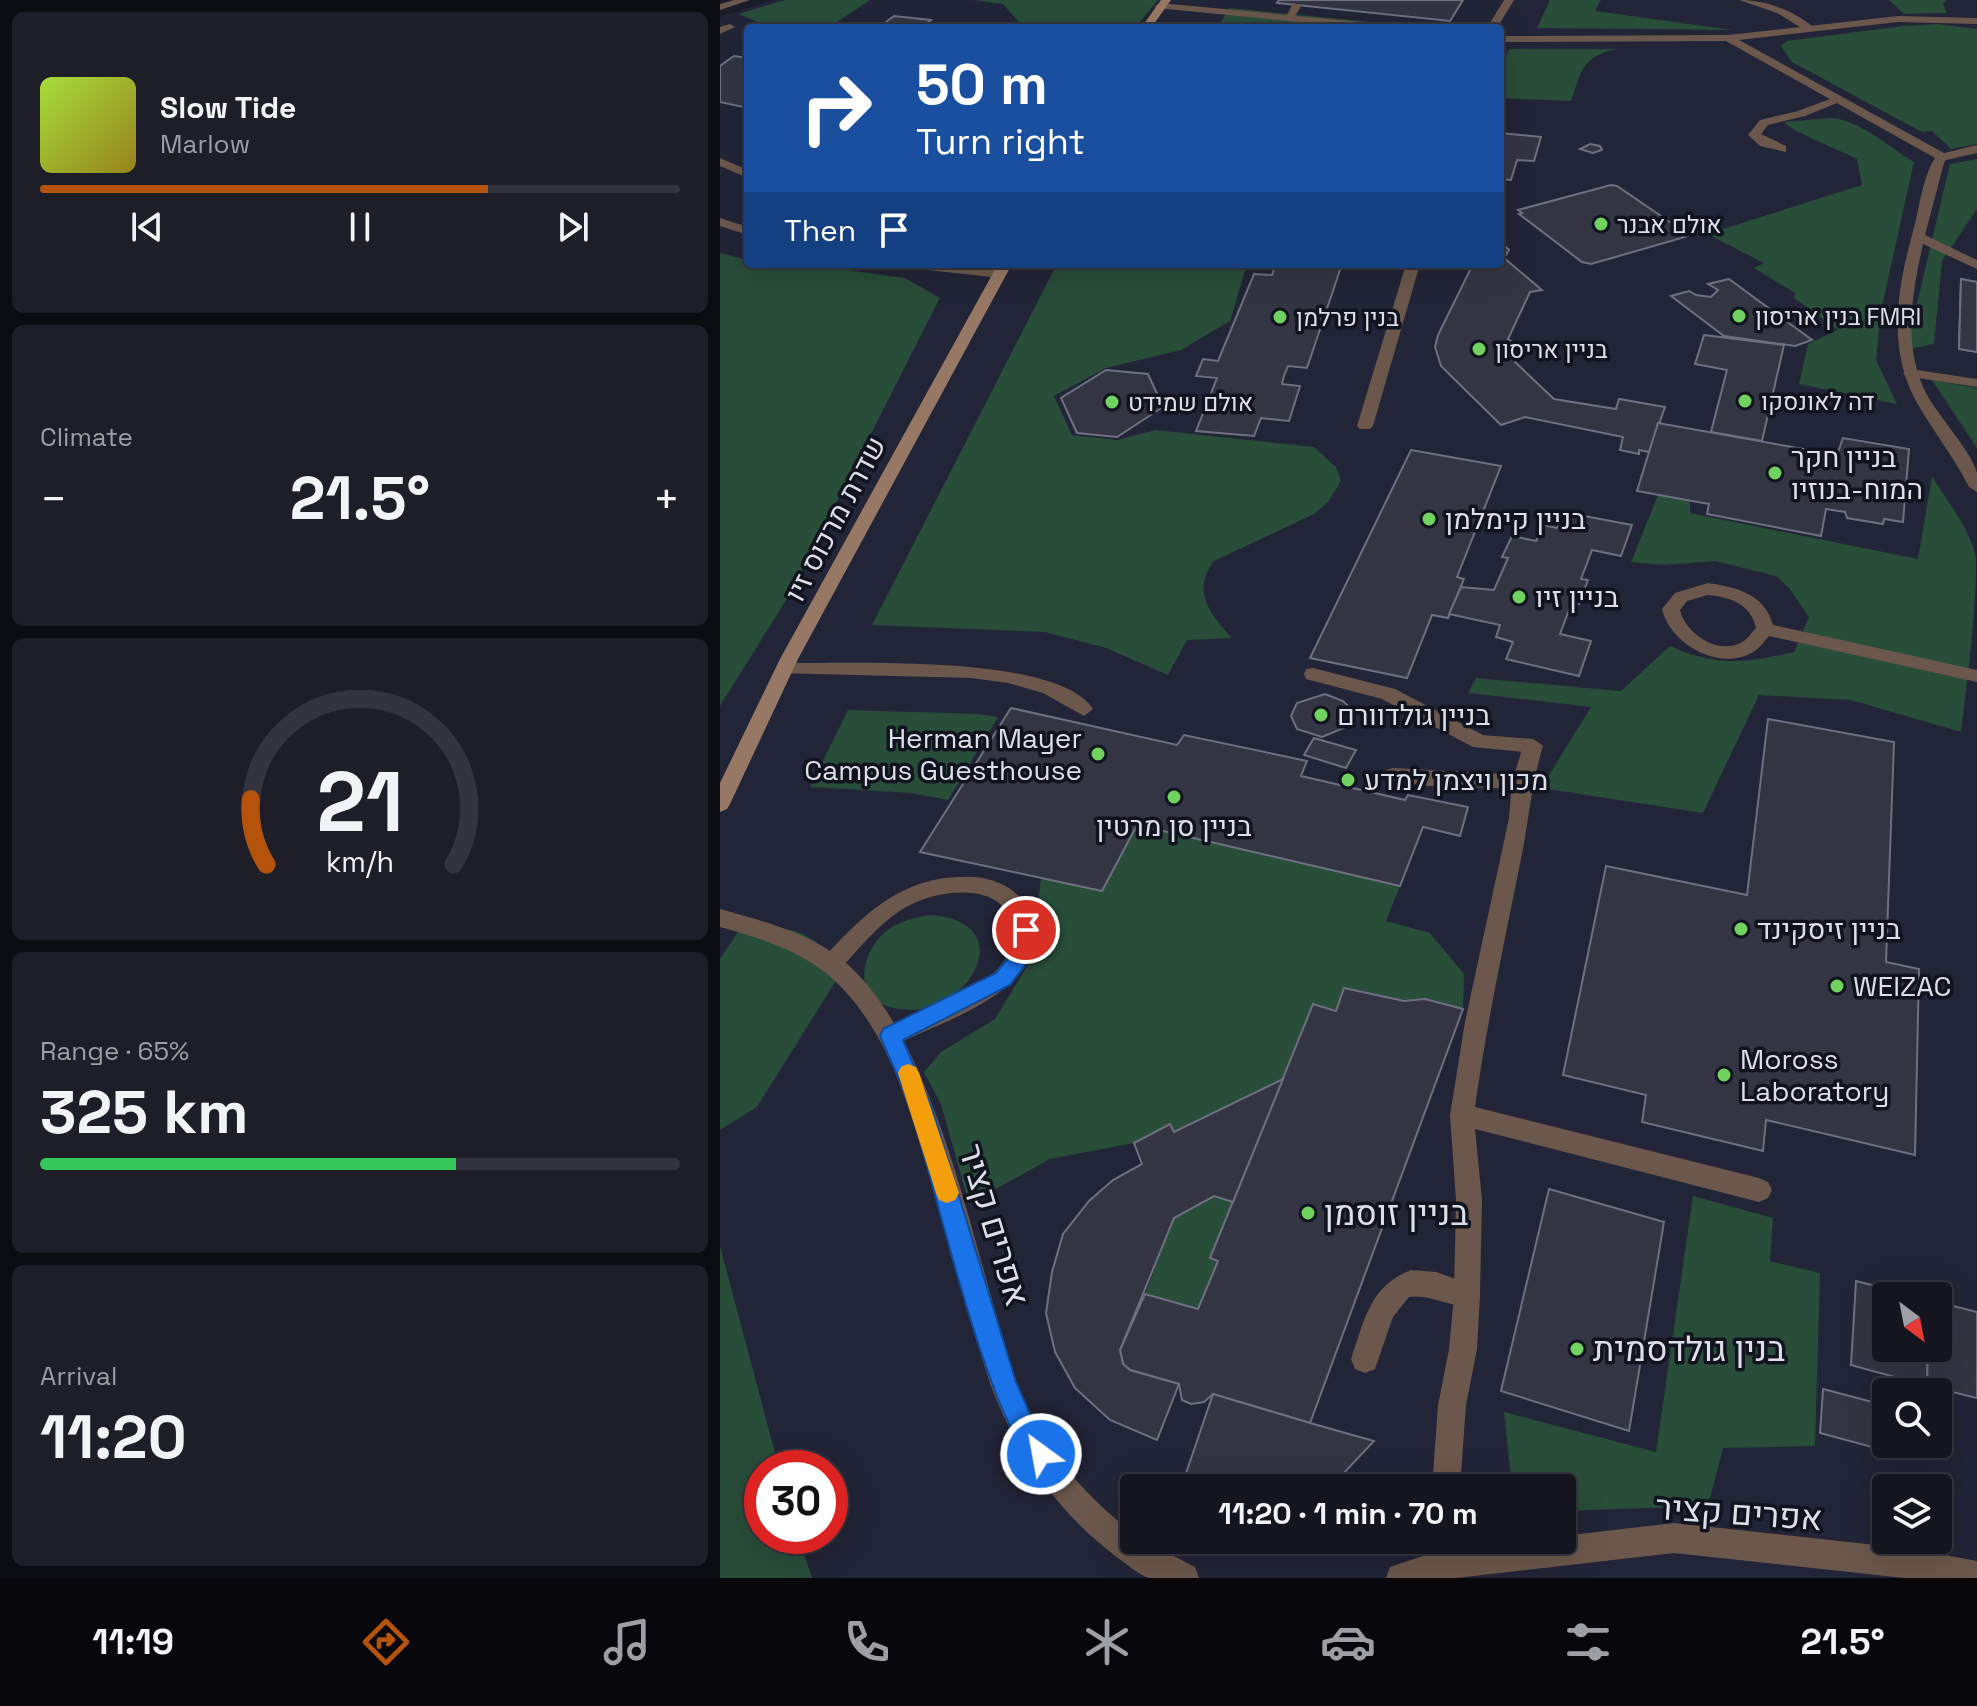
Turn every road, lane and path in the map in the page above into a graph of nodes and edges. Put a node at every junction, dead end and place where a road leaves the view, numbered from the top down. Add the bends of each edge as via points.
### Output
1 (745, 0) edge
2 (1509, 0) edge
3 (1744, 0) edge
4 (1163, 3) edge
5 (1297, 5) dead end
6 (720, 7) edge
7 (1289, 17) junction
8 (1977, 21) edge
9 (1149, 24) edge
10 (1355, 24) edge
11 (1494, 24) edge
12 (1812, 30) junction
13 (1728, 38) junction
14 (1504, 39) edge
15 (1838, 99) junction
16 (1782, 149) dead end
17 (1977, 149) edge
18 (1942, 157) junction
19 (720, 162) edge
20 (744, 172) edge
21 (720, 222) edge
22 (744, 230) edge
23 (1920, 237) junction
24 (1976, 265) edge
25 (1412, 268) edge
26 (1002, 269) edge
27 (1910, 373) junction
28 (1977, 383) edge
29 (1365, 426) dead end
30 (1977, 487) edge
31 (1765, 629) junction
32 (784, 669) junction
33 (1313, 674) dead end
34 (1977, 676) edge
35 (1084, 709) dead end
36 (1393, 775) dead end
37 (1522, 782) junction
38 (720, 804) edge
39 (720, 918) edge
40 (832, 963) junction
41 (891, 1036) junction
42 (1462, 1115) junction
43 (1759, 1190) dead end
44 (1467, 1295) junction
45 (1365, 1359) dead end
46 (1447, 1474) edge
47 (1576, 1544) edge
48 (1438, 1554) edge
49 (1977, 1576) edge
50 (1184, 1578) edge
51 (1401, 1578) edge

1 - 6 street
2 - 11 street
3 - 12 street via 1781,11
4 - 7 street
4 - 9 street
5 - 7 street
7 - 10 street
8 - 12 street via 1922,18
12 - 13 street
13 - 14 street
13 - 15 street
15 - 16 street via 1764,122 1754,135
15 - 18 street
17 - 18 street
18 - 23 street
19 - 20 street
21 - 22 street
23 - 24 street
23 - 27 street via 1906,293 1903,338
25 - 29 street
26 - 32 street, שדרת מרכוס זיו
27 - 28 street
27 - 30 street
31 - 31 street via 1750,601 1722,590 1683,596 1671,612 1672,622 1689,641 1720,651 1750,646
31 - 34 street
32 - 35 street via 971,672 1049,688
32 - 38 street, שדרת מרכוס זיו
33 - 37 street via 1388,694 1480,742 1533,746
36 - 37 street
37 - 42 street
39 - 40 street, אפרים קציר via 786,936
40 - 41 street, אפרים קציר via 877,1011
40 - 41 street via 913,894 964,884 998,891 1013,902 1025,941 1019,960 1003,979
41 - 50 street, אפרים קציר via 921,1108 1004,1385 1025,1432 1099,1522 1130,1550
42 - 43 street
42 - 44 street via 1469,1200
44 - 45 street via 1422,1282 1402,1286 1385,1301
44 - 46 street
47 - 49 street, אפרים קציר via 1674,1538
48 - 51 street, אפרים קציר

